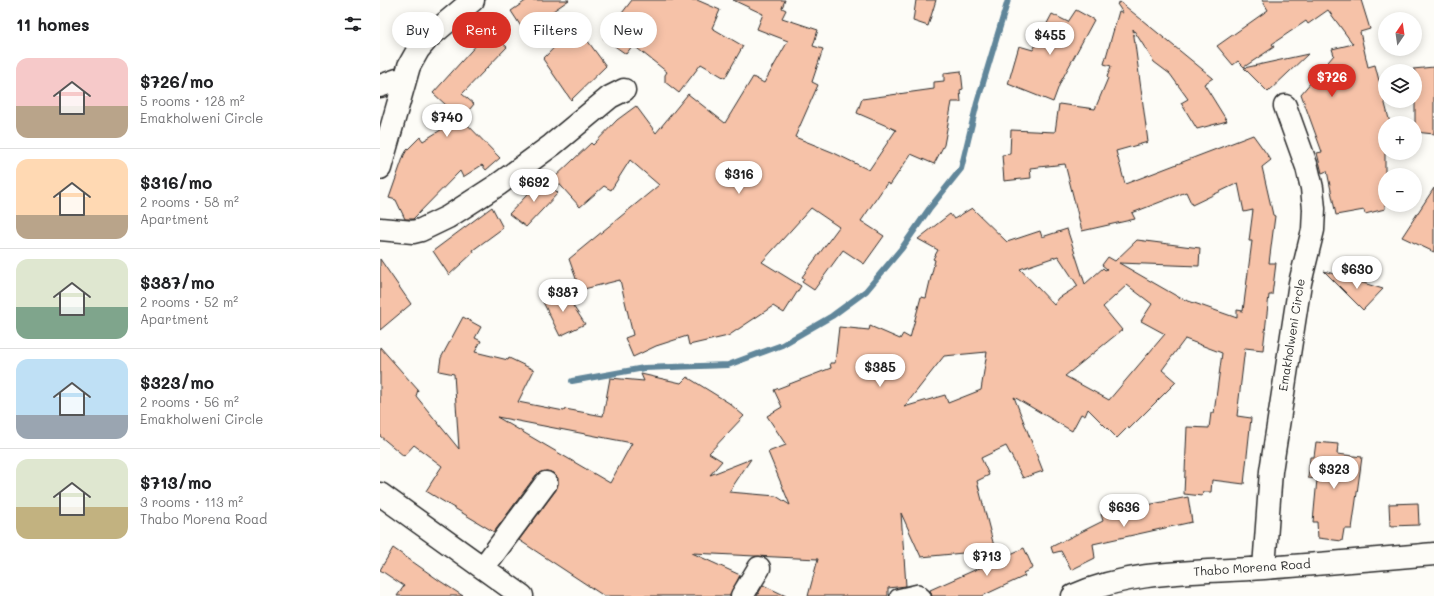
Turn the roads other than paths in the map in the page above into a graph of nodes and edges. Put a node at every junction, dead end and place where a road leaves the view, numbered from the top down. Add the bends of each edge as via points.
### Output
1 (473, 0) edge
2 (405, 80) junction
3 (380, 86) edge
4 (624, 90) dead end
5 (1285, 106) dead end
6 (380, 165) edge
7 (380, 228) edge
8 (546, 483) dead end
9 (380, 494) edge
10 (1434, 554) edge
11 (483, 568) junction
12 (759, 568) dead end
13 (1264, 568) junction
14 (522, 596) edge
15 (742, 596) edge
16 (897, 596) edge
17 (924, 596) edge
18 (1073, 596) edge

1 - 2 street via 428,38 409,66
2 - 3 street
2 - 6 street
4 - 7 street via 610,97 499,184 448,217 413,232
5 - 13 street, Emakholweni Circle via 1307,167 1314,210 1313,230 1300,283 1271,471
8 - 11 street
9 - 11 street
10 - 13 street, Thabo Morena Road
11 - 14 street
12 - 15 street
13 - 18 street, Thabo Morena Road via 1116,580
16 - 17 lane via 918,591

